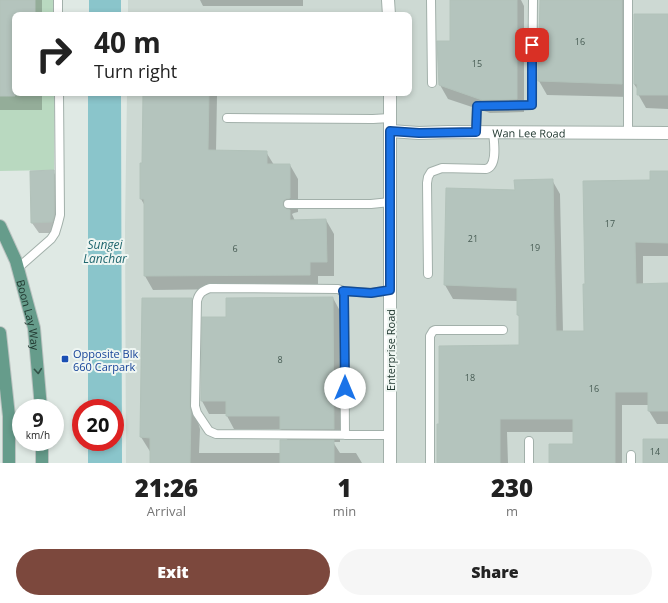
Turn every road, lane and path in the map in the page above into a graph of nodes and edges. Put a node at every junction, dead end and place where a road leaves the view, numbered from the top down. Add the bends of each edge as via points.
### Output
1 (58, 0) edge
2 (388, 0) edge
3 (431, 0) edge
4 (533, 0) edge
5 (628, 0) edge
6 (58, 12) edge
7 (389, 12) edge
8 (432, 83) dead end
9 (59, 96) edge
10 (390, 96) edge
11 (227, 118) dead end
12 (390, 118) junction
13 (390, 131) junction
14 (476, 132) junction
15 (493, 132) junction
16 (628, 133) junction
17 (668, 133) edge
18 (390, 202) junction
19 (288, 204) dead end
20 (0, 226) edge
21 (18, 268) junction
22 (428, 274) dead end
23 (390, 290) junction
24 (343, 291) junction
25 (503, 330) dead end
26 (0, 333) edge
27 (40, 399) edge
28 (345, 435) junction
29 (390, 435) junction
30 (529, 441) dead end
31 (42, 451) edge
32 (9, 463) edge
33 (42, 463) edge
34 (390, 463) edge
35 (430, 463) edge
36 (529, 463) edge

1 - 6 lane
2 - 7 street
3 - 8 lane
4 - 14 lane via 532,105 477,106
5 - 16 lane
9 - 21 lane via 60,215 51,240
10 - 12 street, Enterprise Road
11 - 12 lane
12 - 13 street, Enterprise Road
13 - 14 street, Wan Lee Road
13 - 18 street, Enterprise Road
14 - 15 street, Wan Lee Road
15 - 16 street, Wan Lee Road
15 - 22 lane via 494,157 490,168 442,168 431,172 428,177
16 - 17 street, Wan Lee Road
18 - 19 lane
18 - 23 street, Enterprise Road
20 - 21 main road, Boon Lay Way
21 -> 27 main road, Boon Lay Way via 34,328
23 - 24 lane via 371,293
23 - 29 street, Enterprise Road
24 - 28 lane
24 - 28 lane via 210,288 201,293 197,301 195,406 209,431 216,434
25 - 35 lane via 432,331
26 - 32 main road via 9,416
28 - 29 lane
29 - 34 street, Enterprise Road
30 - 36 lane
31 - 33 main road

